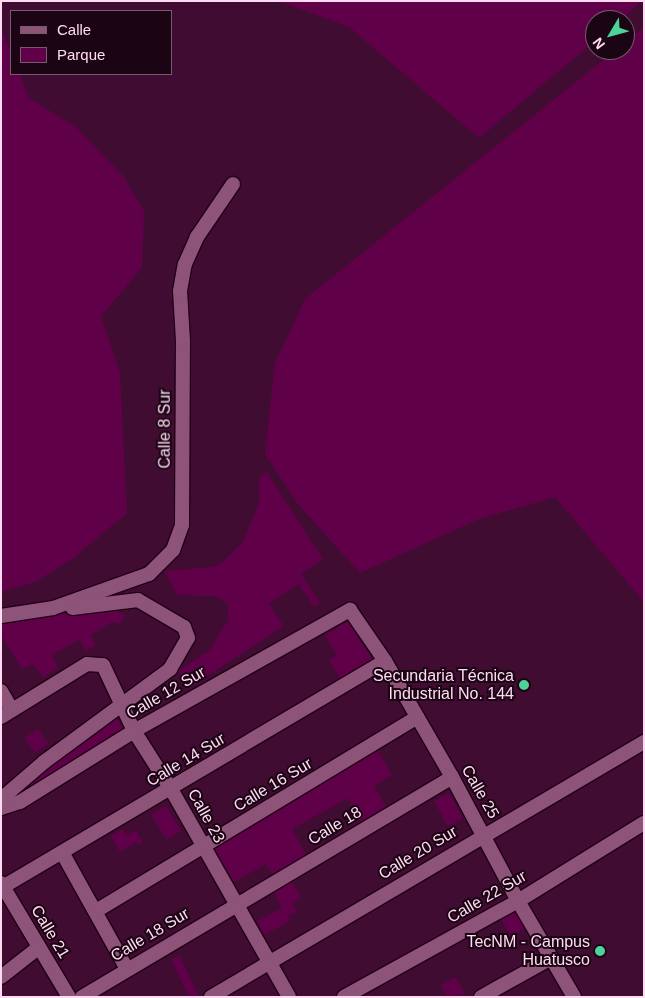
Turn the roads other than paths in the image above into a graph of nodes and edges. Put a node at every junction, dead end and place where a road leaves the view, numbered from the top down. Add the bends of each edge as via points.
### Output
1 (232, 184) dead end
2 (53, 608) junction
3 (350, 610) joint
4 (1, 616) edge
5 (385, 662) junction
6 (1, 691) edge
7 (121, 706) junction
8 (7, 714) edge
9 (417, 717) junction
10 (134, 731) junction
11 (644, 742) edge
12 (452, 777) junction
13 (171, 789) junction
14 (1, 799) edge
15 (1, 808) edge
16 (644, 823) edge
17 (484, 834) junction
18 (203, 848) junction
19 (63, 854) junction
20 (2, 886) edge
21 (518, 901) junction
22 (236, 905) junction
23 (96, 911) junction
24 (38, 948) junction
25 (551, 958) junction
26 (268, 962) junction
27 (127, 969) junction
28 (1, 977) edge
29 (69, 997) edge
30 (82, 997) edge
31 (211, 997) edge
32 (289, 997) edge
33 (344, 997) edge
34 (482, 997) edge
35 (574, 997) edge

1 - 2 street, Calle 8 Sur via 197,237 185,264 180,291 183,341 182,525 173,550 149,574
2 - 4 street, Calle 8 Sur
2 - 7 street, Calle 8 Sur via 138,600 188,632 186,644 170,669
3 - 5 street, Calle 25
3 - 10 street, Calle 12 Sur
5 - 9 street, Calle 25
5 - 13 street, Calle 14 Sur
6 - 8 street
7 - 8 street, Calle 23 via 102,665 87,664
7 - 10 street, Calle 23
7 - 14 street, Calle 8 Sur via 44,762
9 - 12 street, Calle 25
9 - 18 street, Calle 16 Sur
10 - 13 street, Calle 23
10 - 15 street, Calle 12 Sur via 20,802
11 - 17 street, Calle 20 Sur
12 - 17 street, Calle 25
12 - 22 street, Calle 18
13 - 18 street, Calle 23
13 - 19 street, Calle 14 Sur
16 - 21 street, Calle 22 Sur
17 - 21 street, Calle 25
17 - 26 street, Calle 20 Sur
18 - 22 street, Calle 23
18 - 23 street, Calle 16 Sur
19 - 20 street, Calle 14 Sur
19 - 23 street
20 - 24 street, Calle 21
21 - 25 street, Calle 25
21 - 33 street, Calle 22 Sur
22 - 26 street, Calle 23
22 - 27 street, Calle 18 Sur
23 - 27 street
24 - 28 street
24 - 29 street, Calle 21
25 - 34 street
25 - 35 street, Calle 25
26 - 31 street, Calle 20 Sur
26 - 32 street, Calle 23
27 - 30 street, Calle 18 Sur

